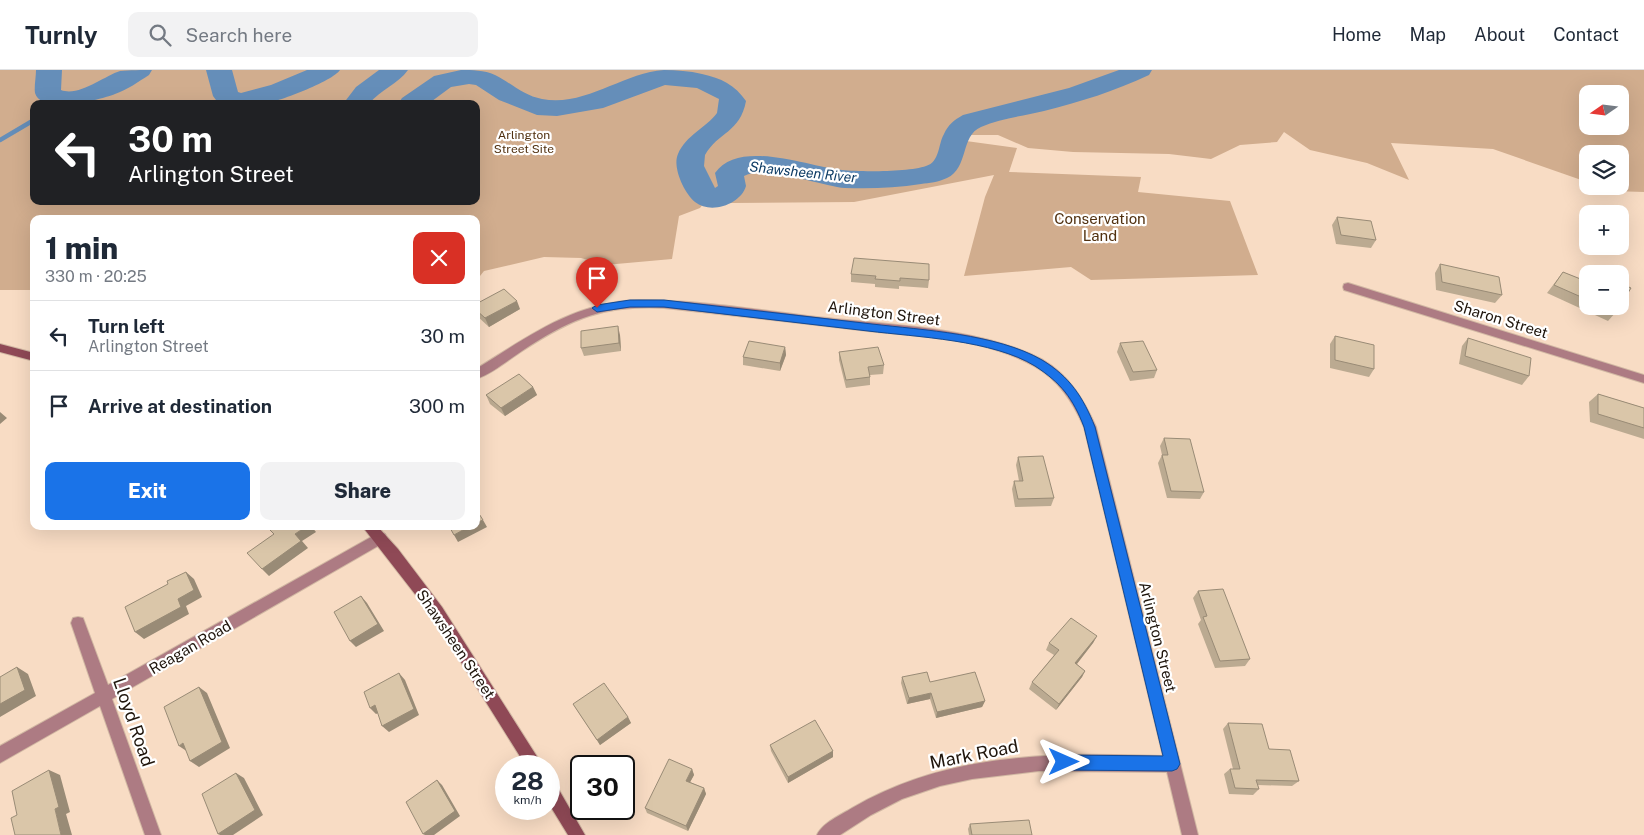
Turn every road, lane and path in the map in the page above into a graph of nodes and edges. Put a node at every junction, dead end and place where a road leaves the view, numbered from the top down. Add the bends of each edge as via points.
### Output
1 (1348, 287) dead end
2 (0, 348) edge
3 (30, 357) edge
4 (480, 373) edge
5 (1644, 379) edge
6 (373, 530) edge
7 (380, 538) junction
8 (78, 623) dead end
9 (104, 696) junction
10 (0, 755) edge
11 (528, 755) edge
12 (1172, 764) junction
13 (560, 807) edge
14 (153, 835) edge
15 (577, 835) edge
16 (825, 835) edge
17 (1190, 835) edge

1 - 5 street, Sharon Street
2 - 3 main road
4 - 12 street, Arlington Street via 577,315 597,308 640,303 939,336 992,345 1038,363 1071,389 1090,427
6 - 7 main road, Shawsheen Street
7 - 9 street, Reagan Road
7 - 11 main road, Shawsheen Street via 446,626
8 - 9 street, Lloyd Road
9 - 10 street, Reagan Road
9 - 14 street, Lloyd Road
12 - 16 street, Mark Road via 1044,763 946,776 908,789 864,810
12 - 17 street, Arlington Street
13 - 15 main road

